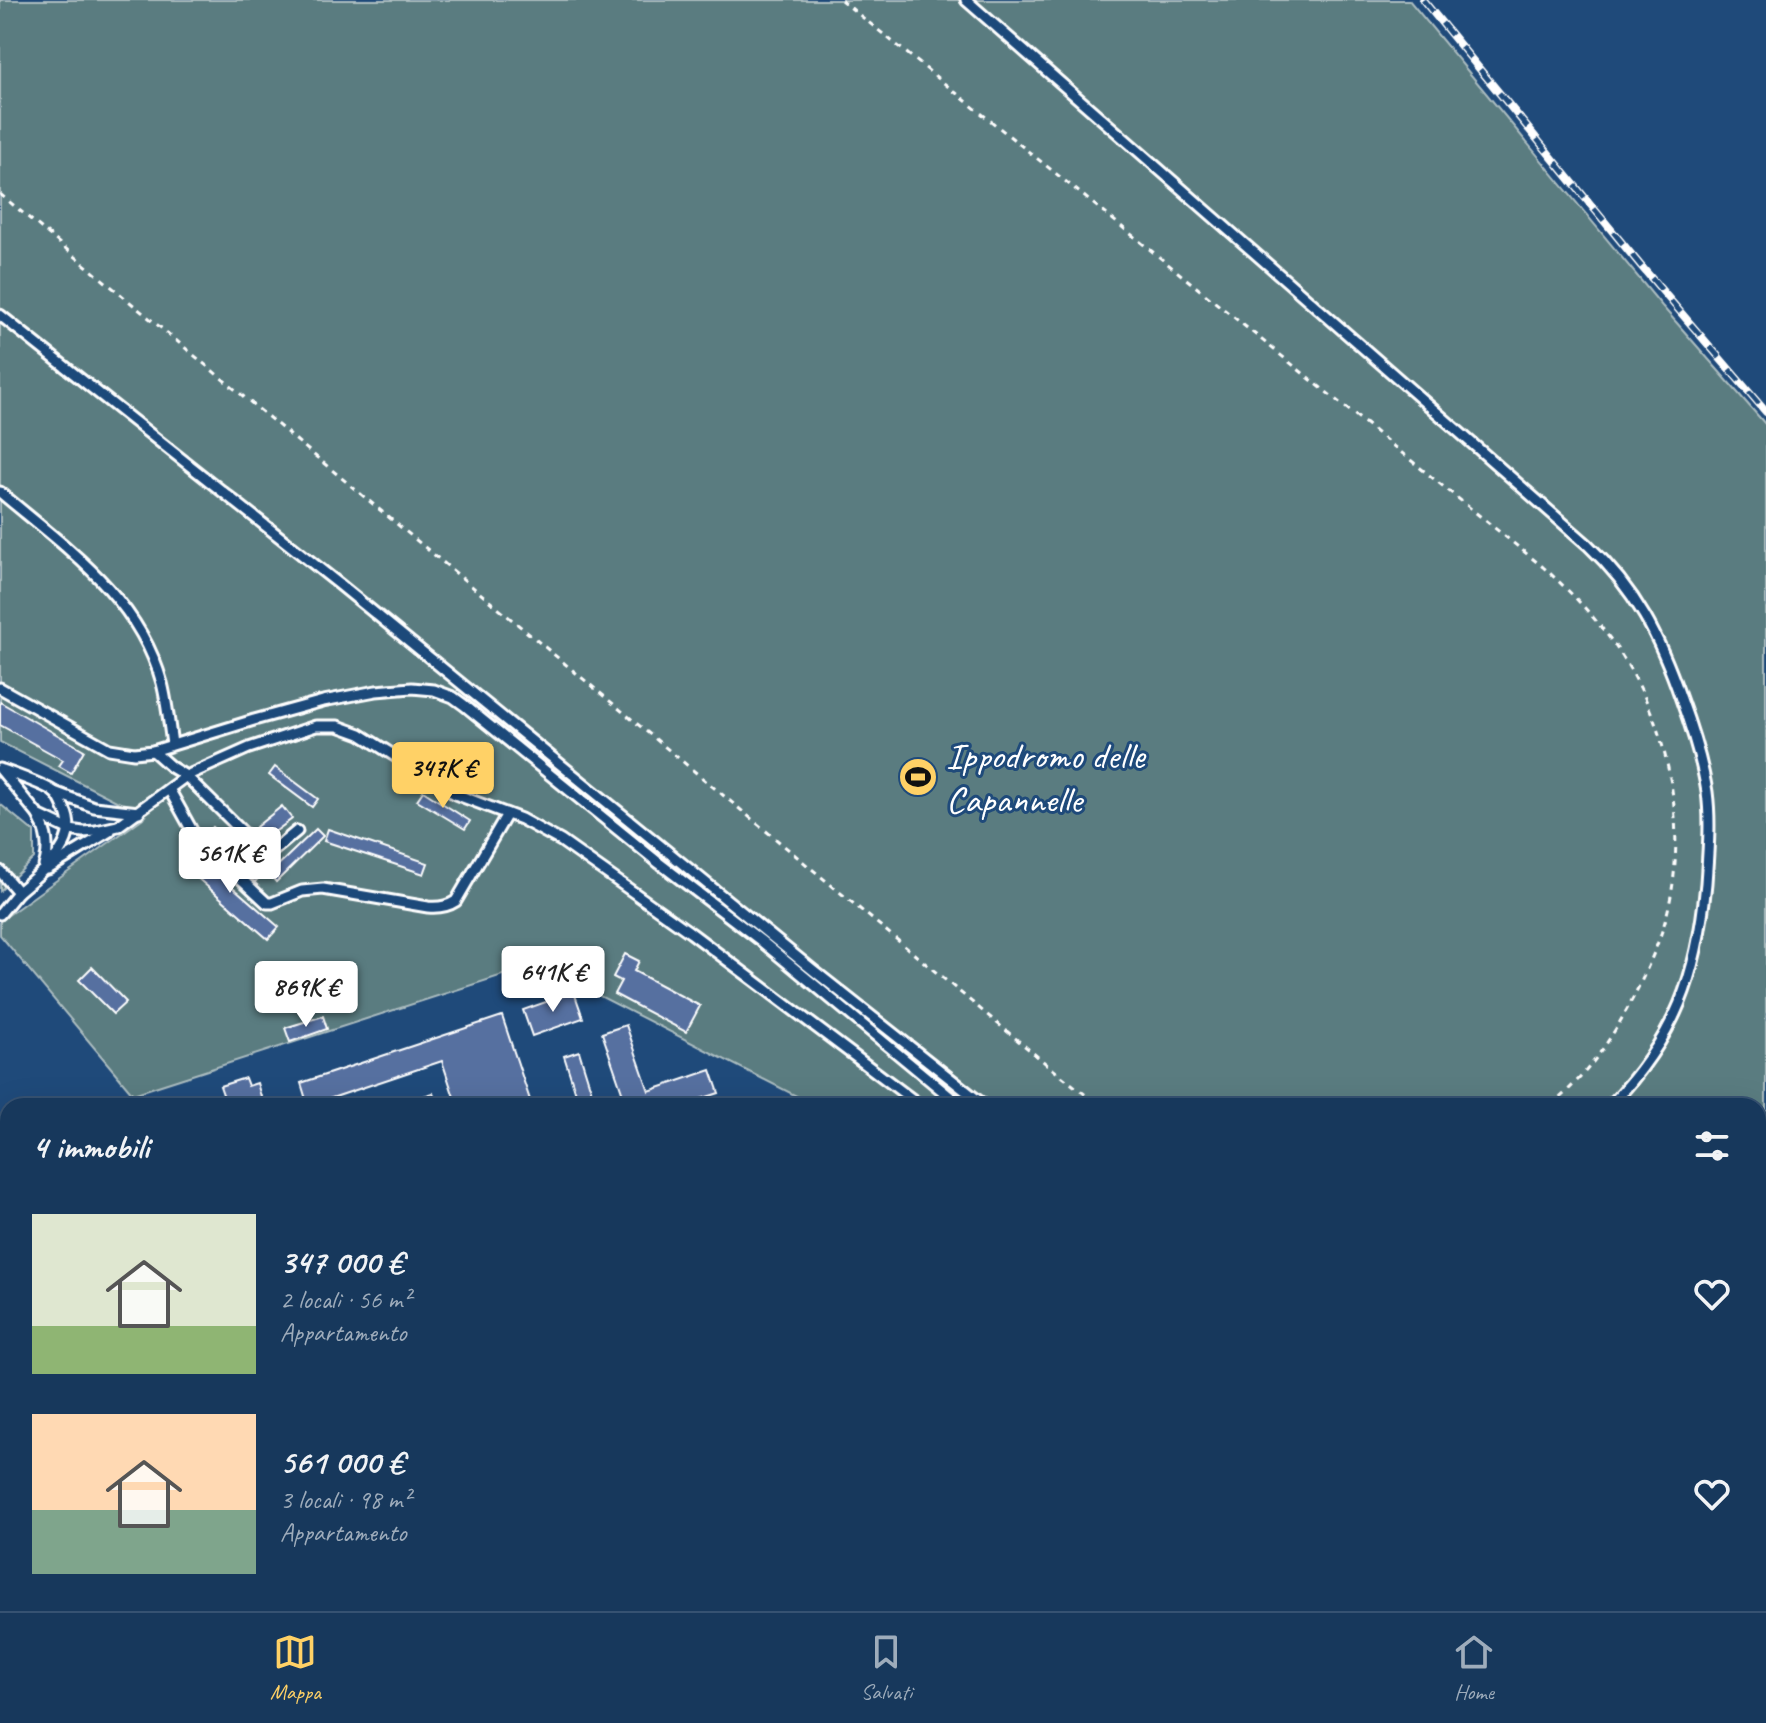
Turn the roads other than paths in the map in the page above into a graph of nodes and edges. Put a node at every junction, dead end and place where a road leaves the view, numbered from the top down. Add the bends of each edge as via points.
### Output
1 (966, 0) edge
2 (0, 315) edge
3 (0, 492) edge
4 (0, 688) edge
5 (172, 744) junction
6 (153, 751) junction
7 (0, 769) edge
8 (186, 776) junction
9 (169, 789) junction
10 (54, 792) junction
11 (139, 812) junction
12 (507, 814) junction
13 (38, 815) junction
14 (118, 826) junction
15 (70, 830) junction
16 (297, 831) dead end
17 (0, 871) edge
18 (41, 873) junction
19 (18, 892) junction
20 (0, 914) edge
21 (910, 1098) edge
22 (951, 1098) edge
23 (975, 1098) edge
24 (1617, 1098) edge

1 - 24 lane via 1588,545 1645,615 1666,657 1699,753 1708,808 1707,866 1694,962 1678,1009 1650,1059
2 - 23 lane
3 - 5 lane via 91,568 131,614 163,684
4 - 6 lane via 109,749
5 - 6 lane
5 - 22 lane via 363,693 412,688 445,693
6 - 8 lane
7 - 10 lane
7 - 13 lane
8 - 9 lane
8 - 12 lane via 261,744 316,726 338,726 360,734 455,794
8 - 16 lane via 267,856
9 - 11 lane
9 - 12 lane via 195,836 267,903 323,889 428,907 450,905
10 - 11 lane via 94,807
10 - 15 lane
11 - 14 lane
12 - 21 lane via 574,851 691,933
13 - 15 lane
13 - 18 lane via 48,845
14 - 15 lane
14 - 18 lane
15 - 18 lane
17 - 19 lane
18 - 19 lane
19 - 20 lane

